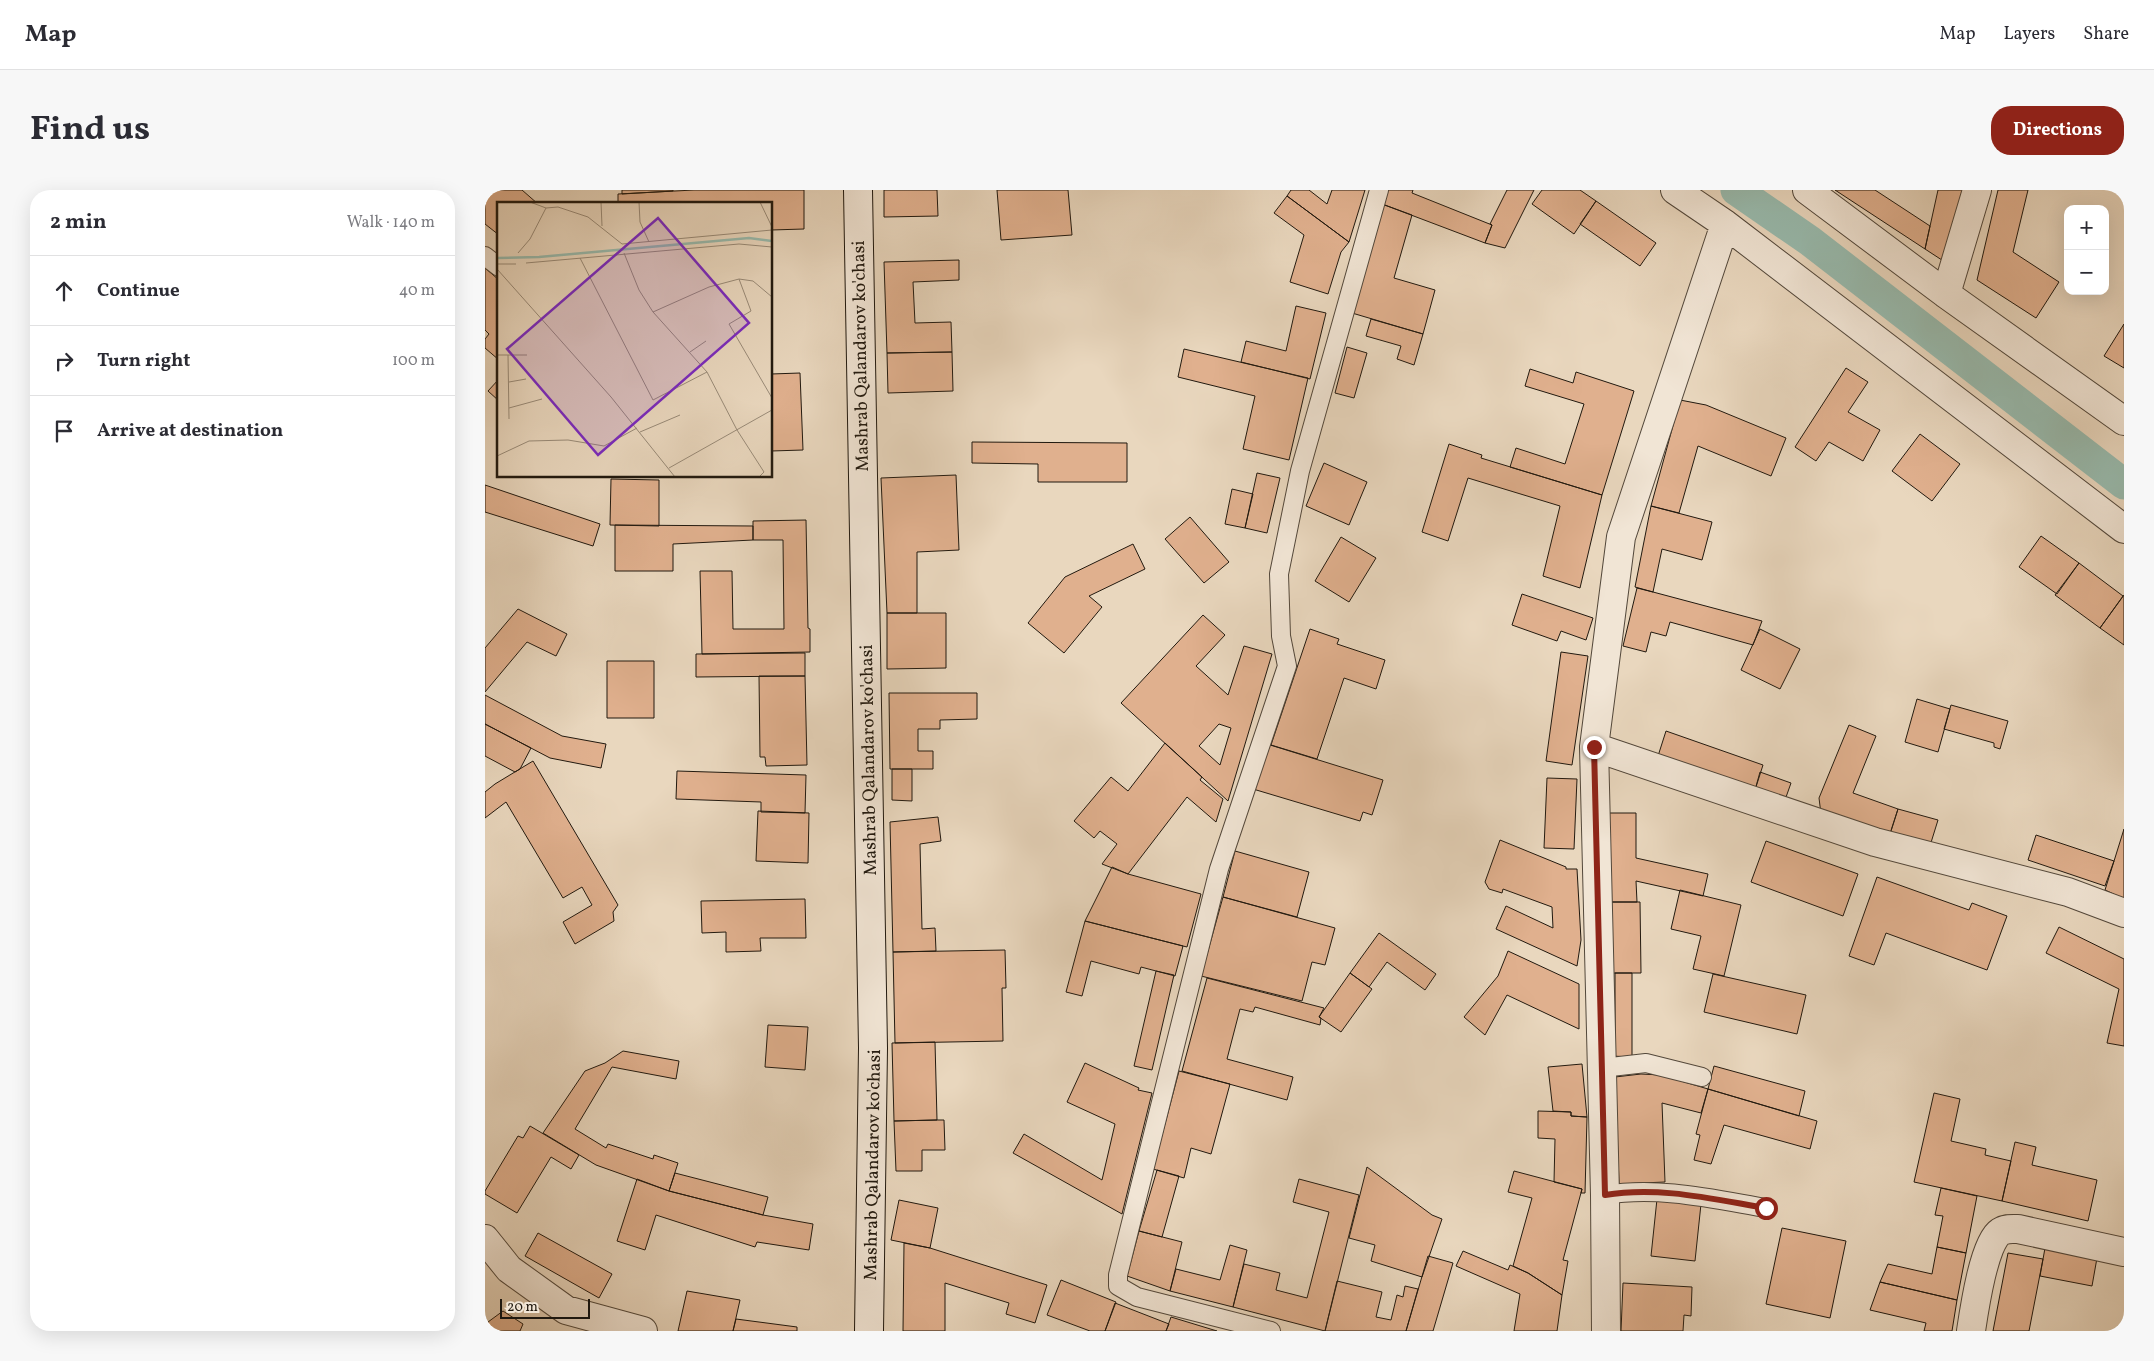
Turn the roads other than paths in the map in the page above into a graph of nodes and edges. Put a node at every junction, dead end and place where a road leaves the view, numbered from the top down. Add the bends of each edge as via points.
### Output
1 (858, 190) edge
2 (1379, 190) edge
3 (1675, 190) edge
4 (1807, 190) edge
5 (1977, 190) edge
6 (1725, 224) junction
7 (485, 256) edge
8 (497, 265) edge
9 (1946, 294) junction
10 (2124, 421) edge
11 (2124, 529) edge
12 (1594, 747) junction
13 (2124, 913) edge
14 (1602, 1068) junction
15 (1701, 1077) dead end
16 (1605, 1195) junction
17 (1766, 1208) dead end
18 (485, 1239) edge
19 (2124, 1252) edge
20 (643, 1331) edge
21 (869, 1331) edge
22 (1271, 1331) edge
23 (1606, 1331) edge
24 (1971, 1331) edge

1 - 21 street, Mashrab Qalandarov ko'chasi via 873,1048
2 - 22 lane via 1300,471 1279,574 1281,636 1287,666 1219,869 1118,1275 1118,1286 1137,1297
3 - 6 street
4 - 9 street
5 - 9 street
6 - 11 street
6 - 12 street via 1621,537
7 - 8 lane
9 - 10 street
12 - 13 street via 1875,842 2068,892
12 - 14 street
14 - 15 lane via 1646,1063
14 - 16 street
16 - 17 lane via 1662,1191
16 - 23 street
18 - 20 street via 509,1269 566,1310
19 - 24 street via 2019,1229 1999,1232 1991,1242 1977,1292

